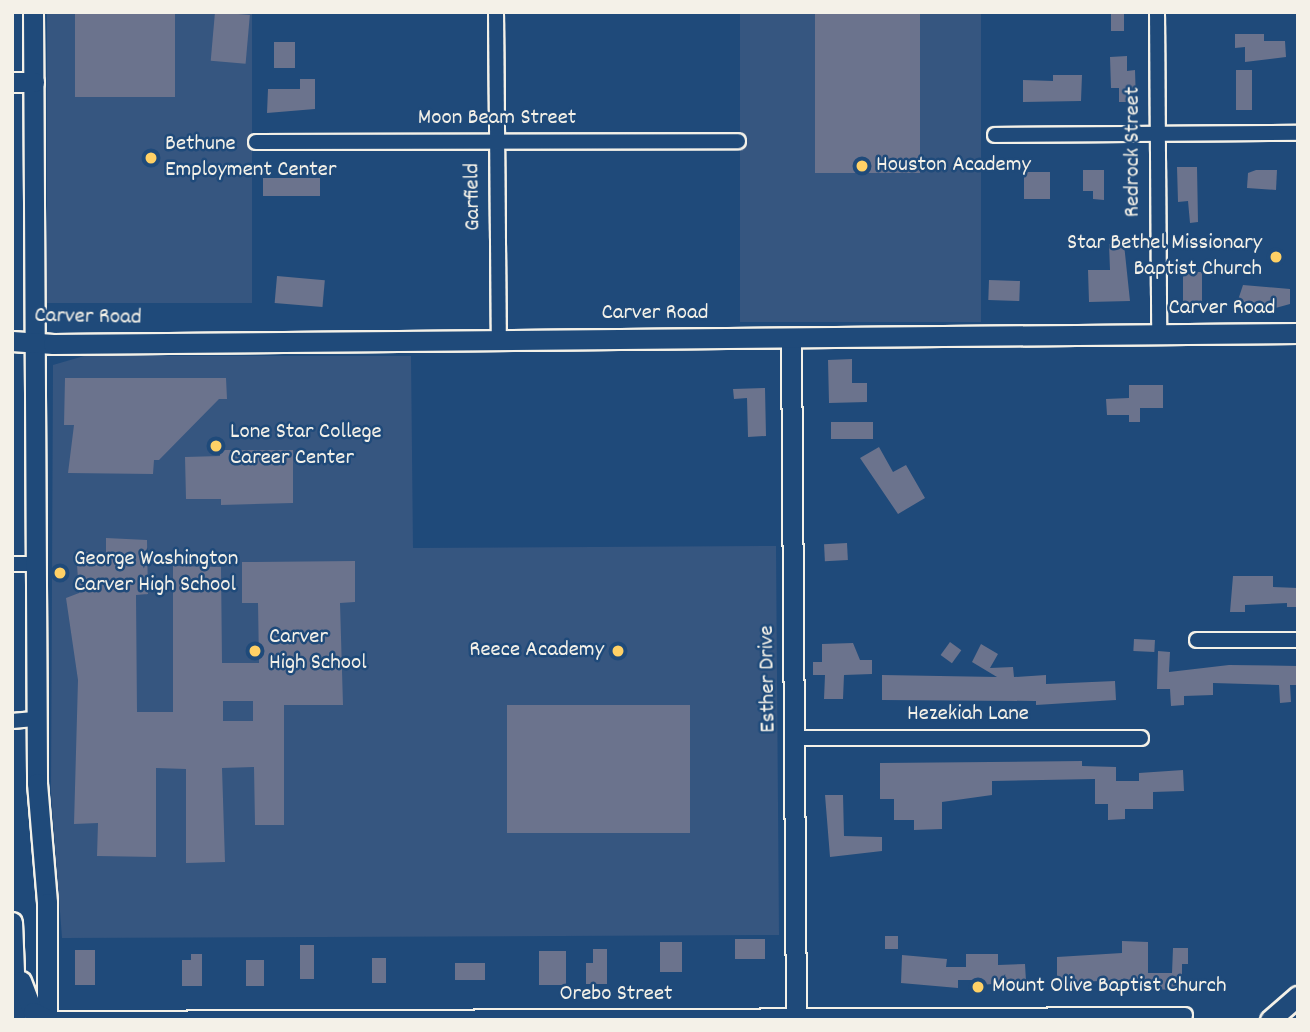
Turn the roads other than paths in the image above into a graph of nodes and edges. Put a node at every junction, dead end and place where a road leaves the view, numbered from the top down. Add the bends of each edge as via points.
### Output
1 (33, 12) edge
2 (496, 12) edge
3 (1157, 12) edge
4 (12, 82) edge
5 (34, 82) junction
6 (1156, 132) junction
7 (1298, 133) edge
8 (995, 135) dead end
9 (738, 141) dead end
10 (256, 142) dead end
11 (495, 143) junction
12 (1159, 333) junction
13 (1298, 333) edge
14 (791, 338) junction
15 (499, 340) junction
16 (12, 341) edge
17 (36, 343) junction
18 (12, 564) edge
19 (36, 564) junction
20 (1197, 640) dead end
21 (1298, 640) edge
22 (37, 719) junction
23 (12, 721) edge
24 (794, 738) junction
25 (1141, 738) dead end
26 (12, 922) edge
27 (13, 942) edge
28 (15, 971) junction
29 (1298, 996) edge
30 (1185, 1016) dead end
31 (47, 1019) edge
32 (796, 1019) edge
33 (16, 1020) edge
34 (1270, 1020) edge

1 - 5 street
2 - 11 street, Garfield
3 - 6 street, Redrock Street
4 - 5 street
5 - 17 street
6 - 7 street
6 - 8 street
6 - 12 street, Redrock Street
9 - 11 street, Moon Beam Street
10 - 11 street, Moon Beam Street
11 - 15 street, Garfield
12 - 13 street, Carver Road
12 - 14 street, Carver Road
14 - 15 street, Carver Road
14 - 24 street, Esther Drive
15 - 17 street, Carver Road
16 - 17 street, Carver Road
17 - 19 street
18 - 19 street
19 - 22 street
20 - 21 street
22 - 23 street
22 - 31 street
24 - 25 street, Hezekiah Lane
24 - 32 street, Esther Drive
26 - 27 street
27 - 28 street
28 - 31 street via 33,1012
28 - 33 street
29 - 34 street
30 - 32 street, Orebo Street
31 - 32 street, Orebo Street

